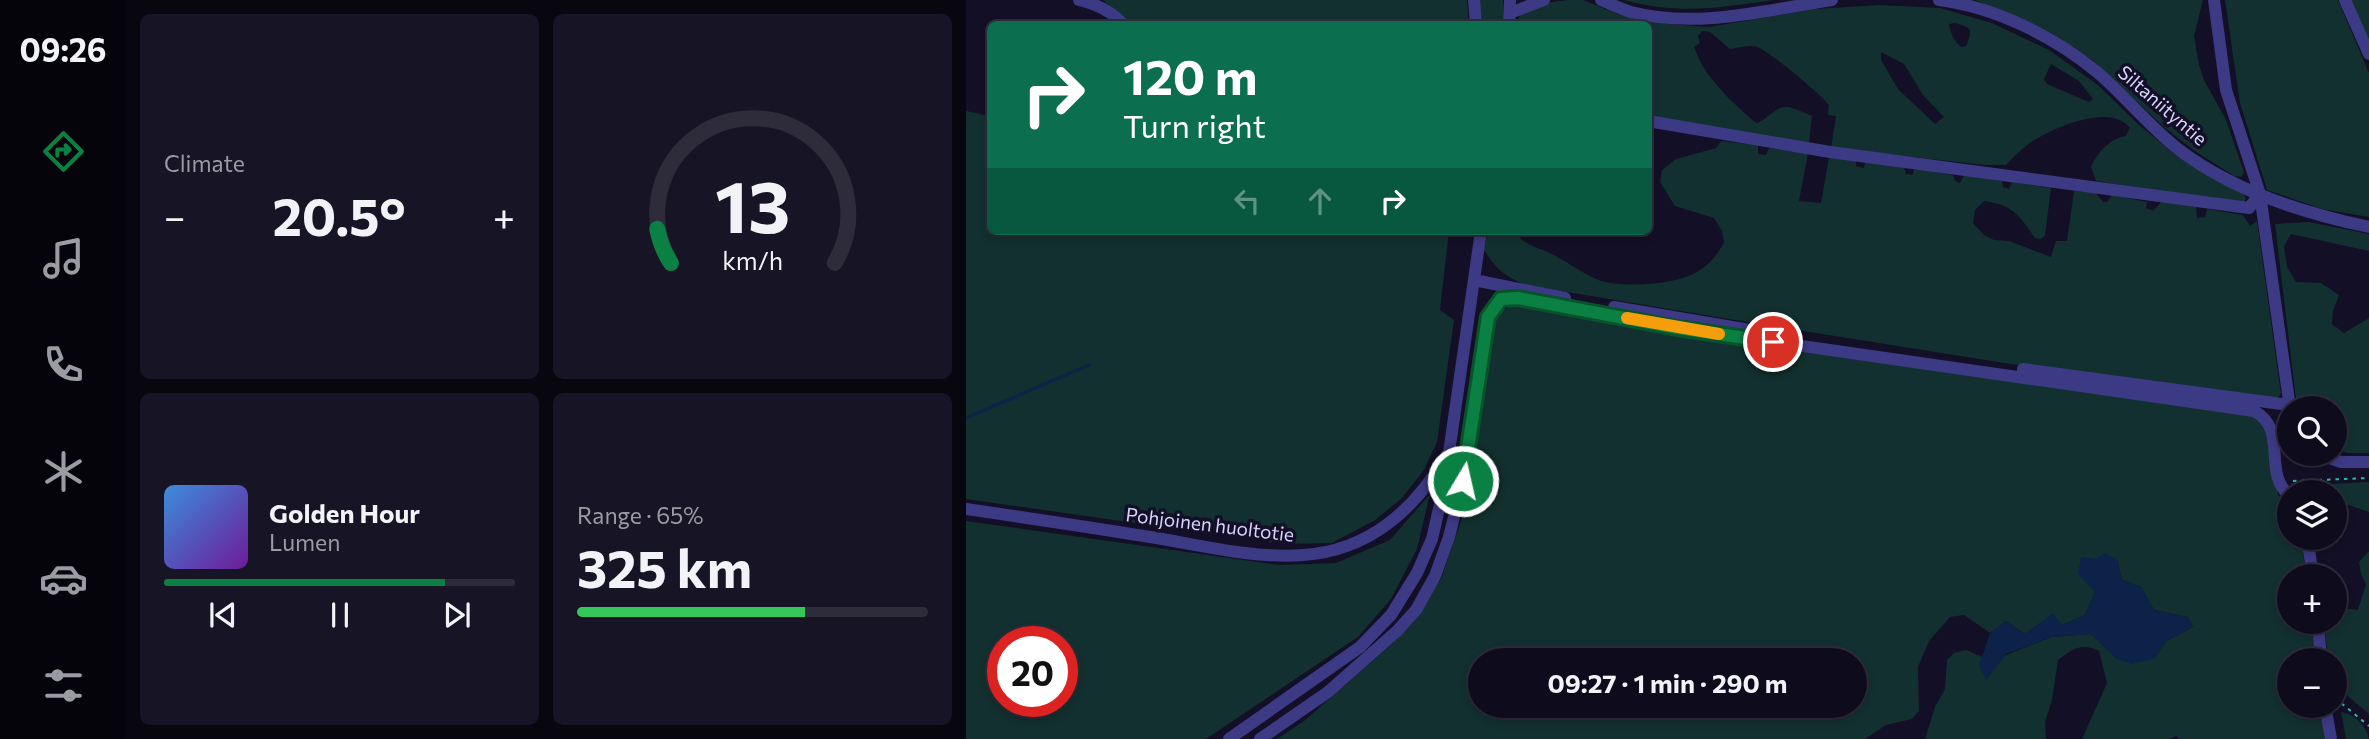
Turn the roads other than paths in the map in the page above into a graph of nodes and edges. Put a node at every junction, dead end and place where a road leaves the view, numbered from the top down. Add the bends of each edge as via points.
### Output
1 (1079, 0) edge
2 (1474, 0) edge
3 (1544, 0) edge
4 (1601, 0) edge
5 (1832, 0) edge
6 (1938, 0) edge
7 (2214, 0) edge
8 (2345, 0) edge
9 (1510, 12) edge
10 (1120, 21) edge
11 (1476, 21) edge
12 (2369, 54) edge
13 (1652, 122) edge
14 (2260, 194) junction
15 (2369, 226) edge
16 (1480, 235) edge
17 (1474, 280) junction
18 (2289, 396) edge
19 (2277, 404) edge
20 (1449, 450) junction
21 (2347, 462) edge
22 (2369, 462) edge
23 (2279, 480) edge
24 (966, 509) edge
25 (2327, 718) edge
26 (1229, 739) edge
27 (1260, 739) edge
28 (2331, 739) edge

1 - 10 lane via 1094,3
2 - 11 lane
3 - 9 lane
4 - 5 lane via 1632,12 1688,19
6 - 14 lane, Siltaniityntie via 2013,21 2061,47 2096,72 2178,148 2217,174
7 - 14 lane via 2226,90
8 - 12 lane
13 - 14 lane via 1830,152 2249,208
14 - 15 lane, Siltaniityntie via 2319,216
14 - 18 lane
16 - 17 lane, Pohjoinen huoltotie
17 - 19 lane via 1765,332
17 - 20 lane, Pohjoinen huoltotie
20 - 24 lane, Pohjoinen huoltotie via 1411,506 1385,526 1332,550 1304,555 1241,551
20 - 26 lane, Pohjoinen huoltotie via 1432,539 1391,615 1340,663
21 - 22 lane
23 - 27 lane via 2272,429 2266,417 2254,411 1501,299 1488,317 1463,481 1435,576 1416,610 1397,631 1328,692
25 - 28 lane

